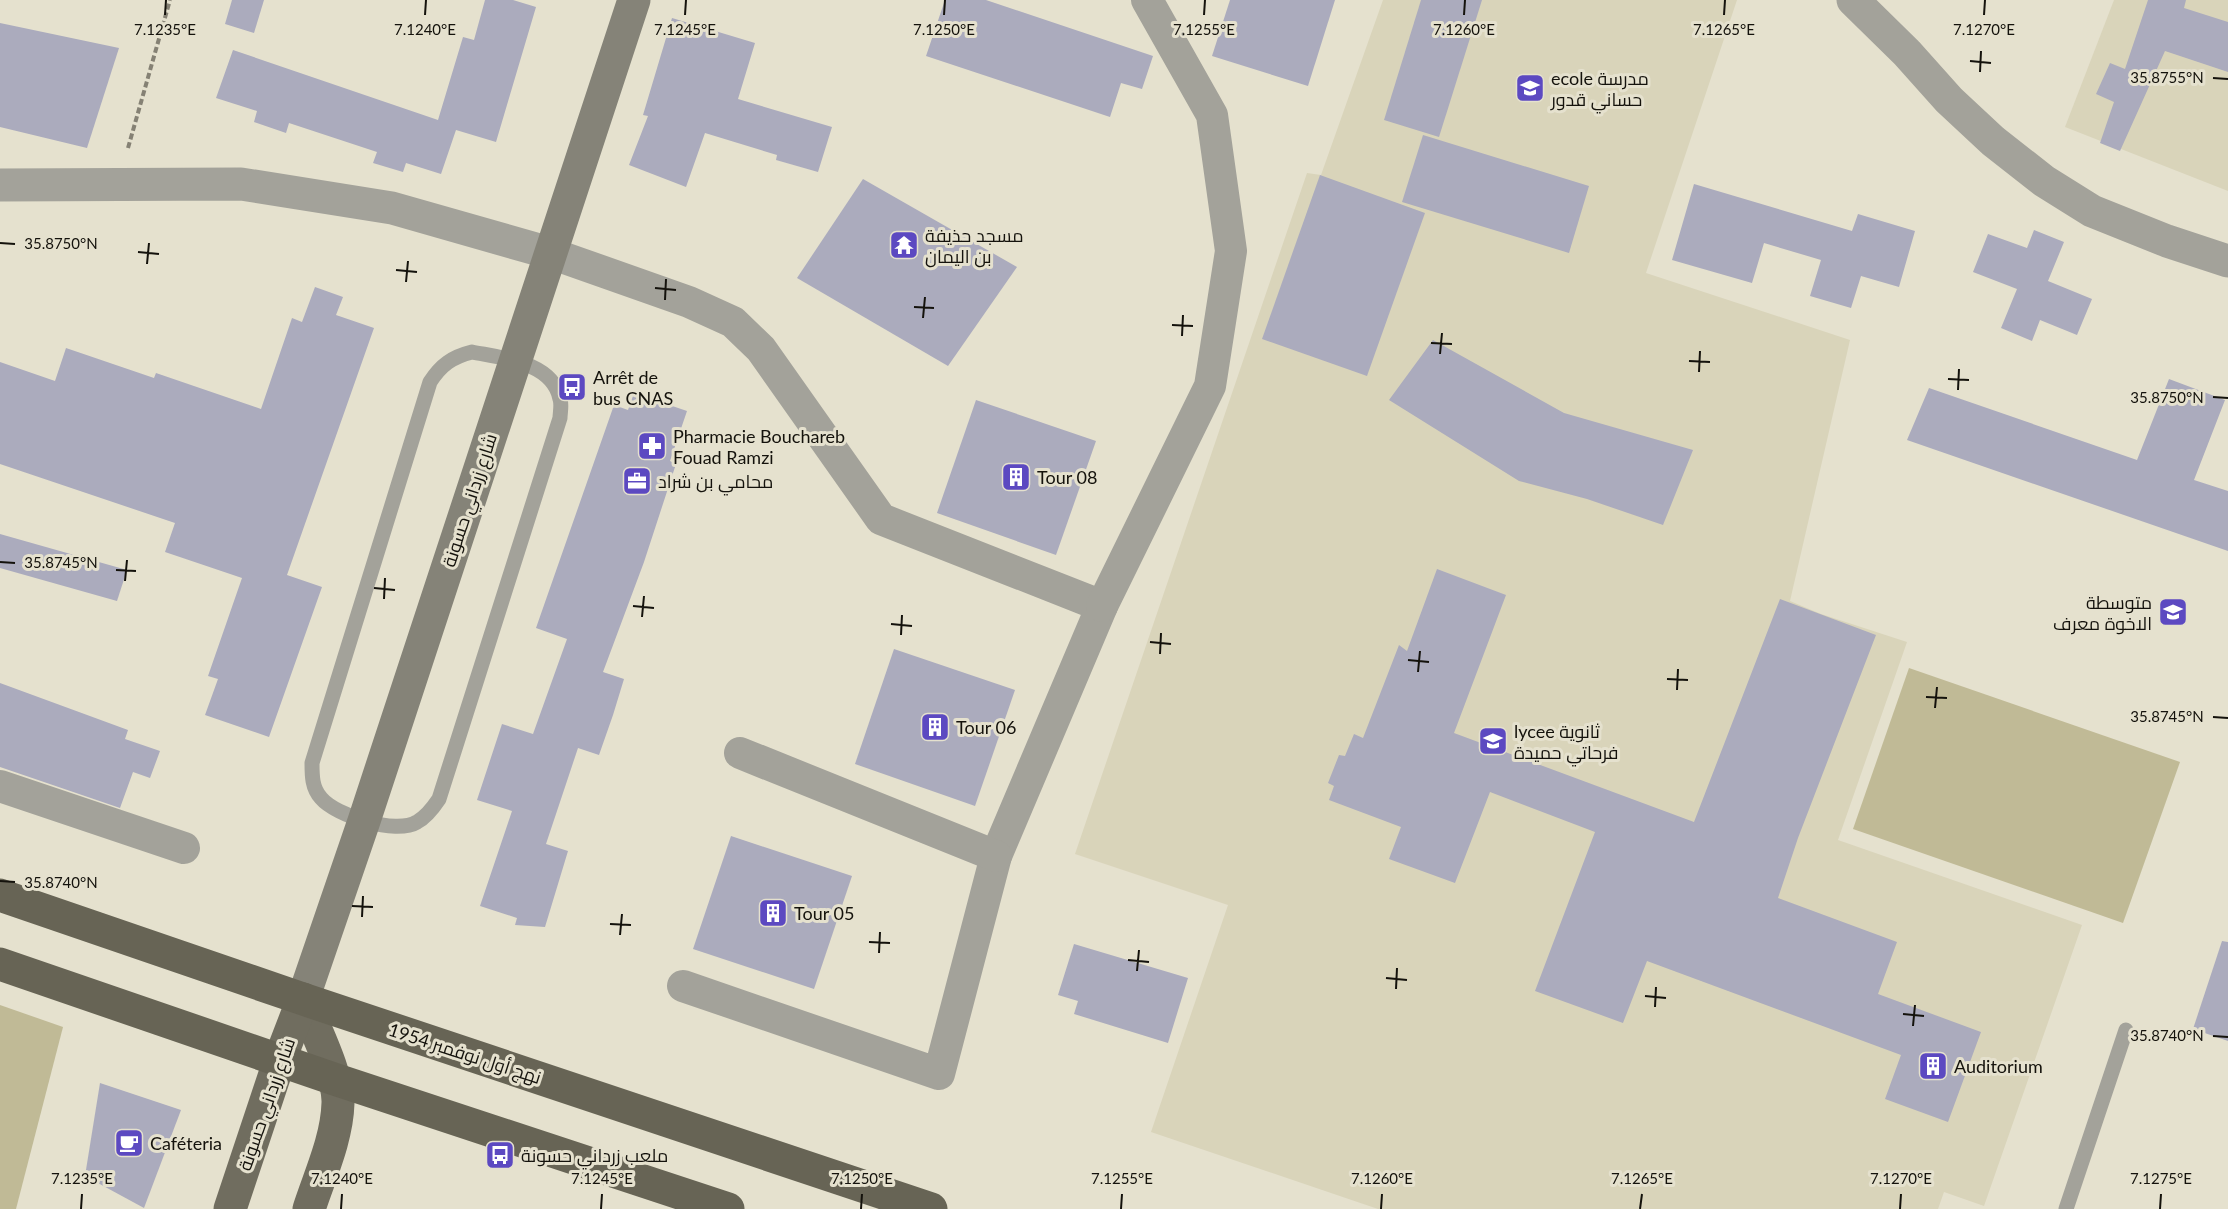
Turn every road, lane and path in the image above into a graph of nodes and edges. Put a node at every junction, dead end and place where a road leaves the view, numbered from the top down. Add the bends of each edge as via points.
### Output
1 (170, 0) edge
2 (634, 0) edge
3 (1147, 0) edge
4 (1863, 4) edge
5 (0, 185) edge
6 (118, 186) junction
7 (550, 253) junction
8 (2228, 261) edge
9 (514, 360) junction
10 (1102, 606) junction
11 (740, 753) dead end
12 (0, 786) edge
13 (364, 821) junction
14 (184, 848) dead end
15 (996, 856) junction
16 (0, 895) edge
17 (0, 964) edge
18 (683, 987) dead end
19 (303, 999) junction
20 (2127, 1030) dead end
21 (280, 1059) junction
22 (334, 1079) junction
23 (230, 1209) edge
24 (309, 1209) edge
25 (728, 1209) edge
26 (931, 1209) edge
27 (2066, 1209) edge

1 - 6 path
2 - 7 main road, شارع زرداني حسونة
3 - 10 street via 1212,115 1231,252 1209,386
4 - 8 street via 1949,100 2044,181 2092,211
5 - 6 street
6 - 7 street via 241,184 392,208
7 - 9 main road, شارع زرداني حسونة
7 - 10 street via 689,302 733,322 761,349 881,519
9 - 13 main road, شارع زرداني حسونة
9 - 13 lane via 541,372 553,384 561,399 560,418 439,799 416,824 399,827
9 - 13 lane via 472,352 456,356 440,367 430,382 312,763 312,782 320,798 333,809
10 - 15 street
11 - 15 street
12 - 14 street
13 - 19 main road, شارع زرداني حسونة
15 - 18 street via 939,1074
16 - 19 highway, نهج أول نوفمبر 1954
17 - 21 highway
19 - 21 main road, شارع زرداني حسونة
19 - 22 main road, شارع زرداني حسونة
19 - 26 highway, نهج أول نوفمبر 1954
20 - 27 lane
21 - 22 highway
21 - 23 main road, شارع زرداني حسونة
22 - 24 main road, شارع زرداني حسونة via 338,1102 334,1127
22 - 25 highway

